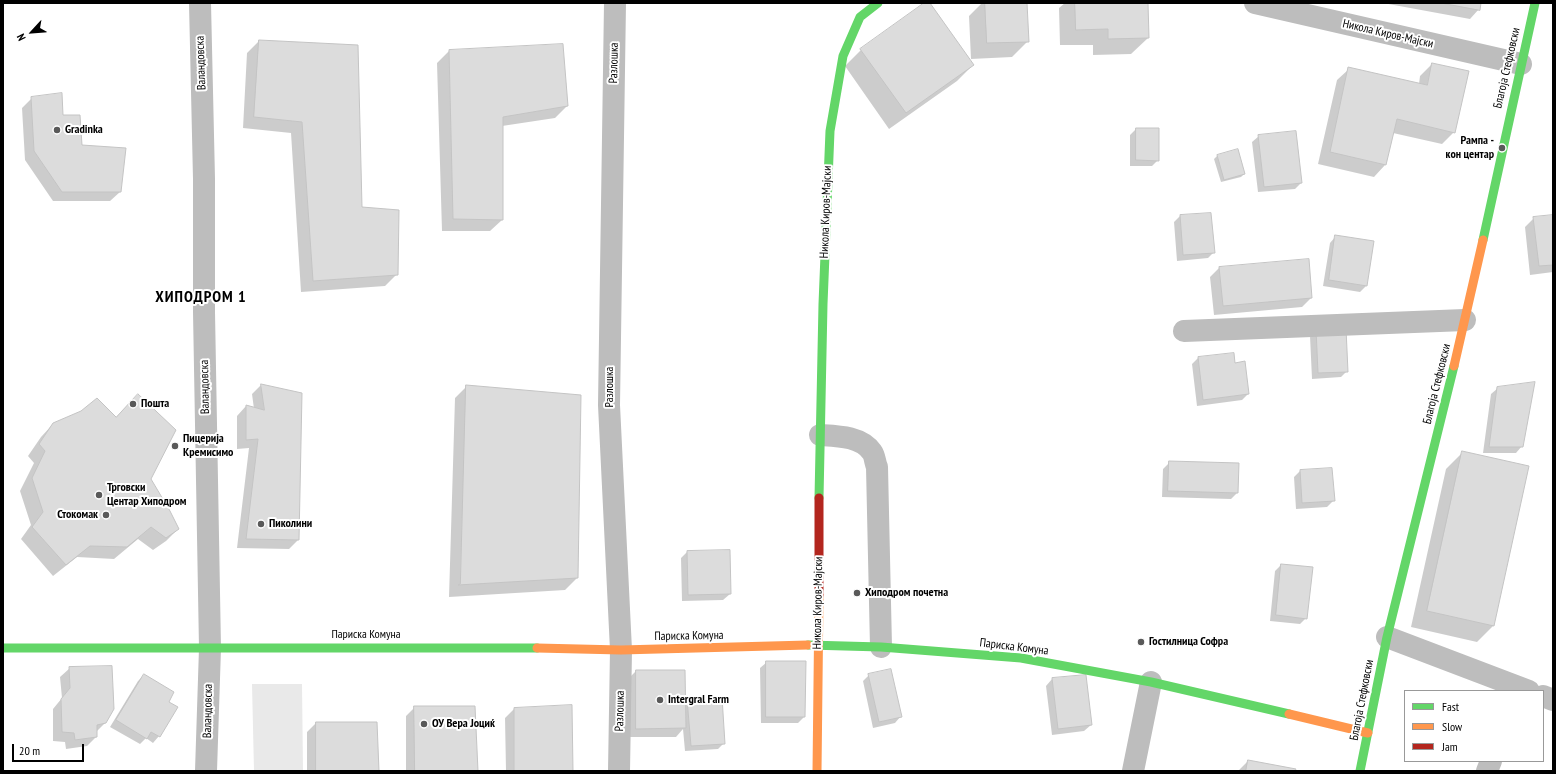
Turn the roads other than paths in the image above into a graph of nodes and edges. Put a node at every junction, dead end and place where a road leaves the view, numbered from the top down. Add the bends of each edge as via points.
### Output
1 (200, 3) edge
2 (615, 3) edge
3 (878, 3) edge
4 (1254, 3) edge
5 (1534, 3) edge
6 (1521, 64) junction
7 (1465, 320) junction
8 (1184, 331) dead end
9 (820, 435) junction
10 (1387, 637) junction
11 (817, 645) junction
12 (881, 647) junction
13 (3, 648) edge
14 (210, 648) junction
15 (621, 650) junction
16 (1151, 682) junction
17 (1526, 690) edge
18 (1368, 733) junction
19 (206, 771) edge
20 (619, 771) edge
21 (817, 771) edge
22 (1133, 771) edge
23 (1360, 771) edge

1 - 14 street, Валандовска
2 - 15 street, Разлошка via 609,405
3 - 9 street, Никола Киров-Мајски via 860,17 843,56 830,132
4 - 6 street, Никола Киров-Мајски
5 - 6 street, Благоја Стефковски
6 - 7 street, Благоја Стефковски
7 - 8 street
7 - 10 street, Благоја Стефковски
9 - 11 street, Никола Киров-Мајски
9 - 12 street via 846,437 862,443 872,452 877,467
10 - 17 street
10 - 18 street, Благоја Стефковски
11 - 12 street, Париска Комуна
11 - 15 street, Париска Комуна
11 - 21 street, Никола Киров-Мајски
12 - 16 street, Париска Комуна via 1022,658
13 - 14 street, Париска Комуна
14 - 15 street, Париска Комуна via 514,647
14 - 19 street, Валандовска
15 - 20 street, Разлошка
16 - 18 street, Париска Комуна
16 - 22 street
18 - 23 street, Благоја Стефковски

